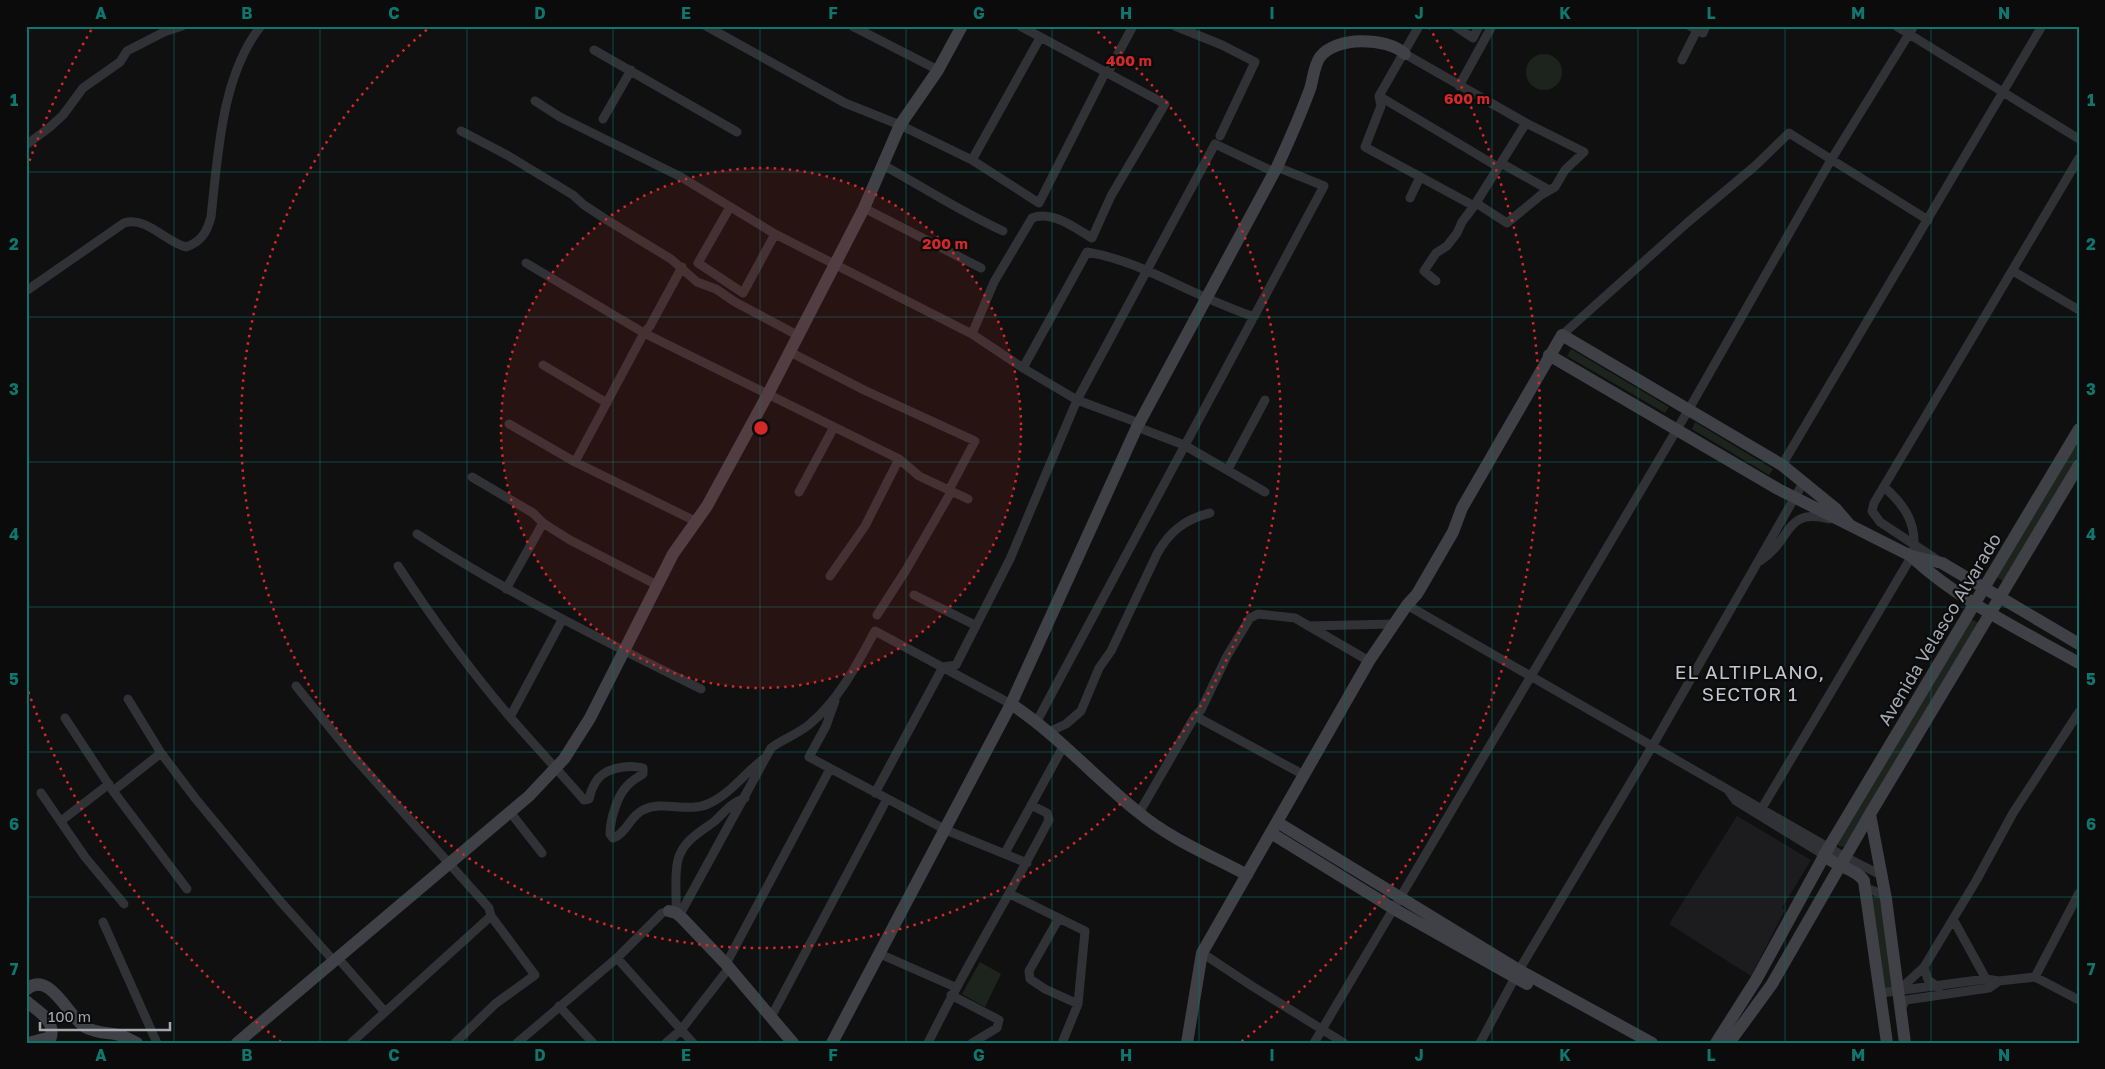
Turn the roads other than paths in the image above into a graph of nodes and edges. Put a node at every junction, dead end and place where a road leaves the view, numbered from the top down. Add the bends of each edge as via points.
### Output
1 (182, 26) edge
2 (261, 26) edge
3 (706, 26) edge
4 (852, 26) edge
5 (962, 26) edge
6 (1020, 26) edge
7 (1133, 26) edge
8 (1175, 26) edge
9 (1419, 26) edge
10 (1455, 26) edge
11 (1479, 26) edge
12 (1492, 26) edge
13 (1896, 26) edge
14 (2042, 26) edge
15 (1698, 28) edge
16 (1912, 30) edge
17 (1040, 38) junction
18 (594, 50) dead end
19 (1405, 54) junction
20 (1682, 60) dead end
21 (631, 70) junction
22 (938, 70) junction
23 (1106, 74) junction
24 (1459, 86) junction
25 (2002, 92) junction
26 (1379, 96) junction
27 (535, 101) dead end
28 (603, 120) dead end
29 (1526, 123) junction
30 (900, 125) junction
31 (461, 131) dead end
32 (737, 132) dead end
33 (1220, 136) dead end
34 (2079, 138) edge
35 (26, 145) edge
36 (2079, 158) edge
37 (972, 160) junction
38 (1831, 160) junction
39 (883, 165) junction
40 (1500, 165) junction
41 (1276, 169) junction
42 (1420, 177) junction
43 (1549, 190) junction
44 (1410, 198) dead end
45 (1475, 205) junction
46 (730, 207) junction
47 (864, 208) junction
48 (1928, 220) junction
49 (1003, 231) dead end
50 (775, 234) junction
51 (526, 264) dead end
52 (835, 264) junction
53 (682, 267) junction
54 (981, 268) dead end
55 (1147, 269) junction
56 (2013, 271) junction
57 (1436, 281) dead end
58 (26, 291) edge
59 (1206, 298) junction
60 (2079, 310) edge
61 (1254, 317) junction
62 (644, 333) junction
63 (972, 334) junction
64 (798, 336) junction
65 (1562, 336) junction
66 (790, 352) junction
67 (1549, 355) junction
68 (543, 365) dead end
69 (1022, 368) junction
70 (768, 394) junction
71 (1077, 400) junction
72 (1265, 400) dead end
73 (607, 403) junction
74 (1689, 409) junction
75 (509, 424) dead end
76 (1138, 425) junction
77 (834, 427) junction
78 (1676, 428) junction
79 (2079, 429) edge
80 (1184, 445) junction
81 (899, 459) junction
82 (575, 462) junction
83 (1782, 464) junction
84 (2079, 465) edge
85 (1228, 469) junction
86 (472, 478) dead end
87 (1803, 483) junction
88 (1884, 487) junction
89 (950, 491) junction
90 (799, 492) dead end
91 (1265, 492) dead end
92 (1795, 498) junction
93 (968, 499) dead end
94 (1210, 513) dead end
95 (697, 522) junction
96 (543, 523) junction
97 (1849, 524) junction
98 (417, 534) dead end
99 (1913, 551) junction
100 (1758, 562) junction
101 (398, 566) dead end
102 (830, 576) dead end
103 (657, 584) junction
104 (506, 589) junction
105 (1984, 589) junction
106 (914, 595) dead end
107 (2000, 598) junction
108 (1975, 603) junction
109 (1408, 604) junction
110 (1991, 612) junction
111 (877, 615) dead end
112 (562, 620) junction
113 (1394, 624) junction
114 (975, 625) junction
115 (1308, 626) junction
116 (2079, 644) edge
117 (624, 651) junction
118 (1369, 661) junction
119 (2079, 663) edge
120 (943, 667) junction
121 (1532, 675) junction
122 (296, 686) dead end
123 (701, 689) dead end
124 (836, 698) junction
125 (128, 699) dead end
126 (1011, 704) junction
127 (2079, 712) edge
128 (1195, 716) junction
129 (510, 717) junction
130 (65, 718) dead end
131 (1037, 721) junction
132 (1049, 732) junction
133 (1653, 744) junction
134 (1064, 745) junction
135 (161, 753) junction
136 (764, 758) junction
137 (556, 767) junction
138 (830, 769) junction
139 (1304, 775) junction
140 (110, 787) junction
141 (1727, 788) junction
142 (41, 792) dead end
143 (875, 793) junction
144 (745, 798) junction
145 (888, 799) junction
146 (1031, 805) junction
147 (1762, 808) junction
148 (510, 812) junction
149 (1139, 813) junction
150 (1870, 814) junction
151 (61, 821) junction
152 (1274, 828) junction
153 (946, 830) junction
154 (542, 853) dead end
155 (1004, 853) junction
156 (1827, 854) junction
157 (1843, 862) junction
158 (1027, 863) junction
159 (448, 864) junction
160 (1247, 875) junction
161 (1883, 876) junction
162 (1864, 884) junction
163 (187, 889) dead end
164 (1010, 894) junction
165 (1885, 896) junction
166 (2078, 896) edge
167 (124, 904) dead end
168 (1397, 904) junction
169 (675, 913) junction
170 (491, 916) junction
171 (1058, 918) junction
172 (1953, 919) junction
173 (103, 922) dead end
174 (1202, 952) junction
175 (880, 954) junction
176 (335, 958) junction
177 (617, 958) junction
178 (728, 966) junction
179 (1924, 968) junction
180 (1517, 974) junction
181 (2035, 977) junction
182 (1986, 979) junction
183 (2000, 981) junction
184 (1936, 987) junction
185 (26, 990) edge
186 (953, 991) junction
187 (1898, 991) junction
188 (1881, 993) junction
189 (1950, 994) junction
190 (2079, 1000) edge
191 (26, 1001) edge
192 (1078, 1004) junction
193 (559, 1006) junction
194 (385, 1012) junction
195 (1901, 1012) junction
196 (771, 1017) junction
197 (1884, 1018) junction
198 (1322, 1029) junction
199 (681, 1030) junction
200 (591, 1042) edge
201 (791, 1042) edge
202 (28, 1043) edge
203 (137, 1043) edge
204 (157, 1043) edge
205 (237, 1043) edge
206 (351, 1043) edge
207 (455, 1043) edge
208 (517, 1043) edge
209 (666, 1043) edge
210 (693, 1043) edge
211 (832, 1043) edge
212 (928, 1043) edge
213 (972, 1043) edge
214 (1062, 1043) edge
215 (1187, 1043) edge
216 (1314, 1043) edge
217 (1344, 1043) edge
218 (1480, 1043) edge
219 (1634, 1043) edge
220 (1652, 1043) edge
221 (1716, 1043) edge
222 (1729, 1043) edge
223 (1887, 1043) edge
224 (1905, 1043) edge

1 - 35 street via 127,51 120,62 83,88 63,115
2 - 58 street via 231,84 211,217 202,238 186,247 137,222 124,223
3 - 30 street via 845,103
4 - 22 street
5 - 22 street
6 - 17 street
7 - 23 street
8 - 33 street via 1255,62
9 - 19 street
10 - 11 street via 1473,38
12 - 24 street
13 - 16 street
14 - 25 street
15 - 20 street
16 - 25 street
16 - 38 street
17 - 23 street
17 - 37 street
18 - 21 street
19 - 24 street
19 - 26 street
19 - 41 street via 1382,42 1366,41 1338,46 1320,57 1292,136
21 - 28 street
21 - 32 street
22 - 30 street
23 - 37 street via 1039,202
23 - 63 street via 1165,104 1111,196 1092,238 1046,215 1032,218 994,282
24 - 29 street
25 - 34 street
25 - 48 street
26 - 40 street
26 - 42 street via 1381,106 1365,147
27 - 46 street via 560,117 681,177
29 - 40 street
29 - 43 street via 1584,152
30 - 37 street
30 - 39 street
31 - 53 street via 573,195
36 - 56 street
38 - 48 street
38 - 65 street via 1789,133
38 - 74 street
39 - 47 street
39 - 49 street via 970,216
40 - 43 street
40 - 45 street
41 - 55 street via 1215,144
41 - 59 street
41 - 61 street via 1324,186
42 - 44 street
42 - 45 street
43 - 45 street via 1507,223
45 - 57 street via 1447,246 1436,253 1424,271
46 - 50 street
46 - 50 street via 698,263 743,293
47 - 52 street
47 - 54 street
48 - 83 street
50 - 52 street
51 - 62 street
52 - 63 street
52 - 64 street
53 - 62 street
53 - 64 street via 697,282 716,289
55 - 59 street
55 - 69 street via 1087,252
55 - 71 street
56 - 60 street
56 - 88 street
59 - 61 street
59 - 76 street
61 - 80 street
62 - 70 street
62 - 73 street
63 - 69 street
64 - 66 street
65 - 67 street
65 - 74 street
66 - 70 street
66 - 89 street via 974,441
67 - 78 street
67 - 109 street via 1462,508 1453,532
68 - 73 street
69 - 71 street
70 - 77 street
70 - 95 street
71 - 76 street
71 - 114 street via 1010,558
72 - 85 street
73 - 82 street
74 - 78 street
74 - 83 street
75 - 82 street
76 - 80 street
76 - 126 street
77 - 81 street
77 - 90 street
78 - 92 street
78 - 121 street
79 - 105 street, Avenida Velasco Alvarado
80 - 85 street
80 - 131 street
81 - 89 street via 919,476
81 - 102 street via 865,526
82 - 95 street
83 - 87 street
84 - 107 street, Avenida Velasco Alvarado
85 - 91 street
86 - 96 street via 533,513
87 - 92 street
87 - 97 street via 1836,509
88 - 99 street via 1904,506 1910,519
88 - 99 street via 1872,511
89 - 93 street
89 - 111 street
92 - 97 street
92 - 100 street
94 - 132 street via 1188,520 1166,540 1081,711 1066,724
95 - 103 street
96 - 103 street
96 - 104 street
97 - 99 street
97 - 100 street via 1804,516 1794,522 1772,554
98 - 104 street
99 - 105 street via 1942,563
99 - 108 street via 1931,574
99 - 147 street
100 - 133 street
101 - 129 street via 433,619
103 - 117 street
104 - 112 street
105 - 107 street
105 - 108 street, Avenida Velasco Alvarado
106 - 114 street
107 - 110 street, Avenida Velasco Alvarado
107 - 116 street
108 - 110 street
108 - 156 street, Avenida Velasco Alvarado
109 - 113 street
109 - 121 street
110 - 119 street
110 - 150 street, Avenida Velasco Alvarado
112 - 117 street
112 - 129 street
113 - 115 street
113 - 118 street
114 - 120 street via 956,666
115 - 118 street
115 - 128 street via 1296,618 1275,615 1258,614 1250,618 1227,656 1202,710
117 - 123 street
117 - 137 street via 578,738
118 - 139 street
120 - 124 street via 875,631
120 - 126 street
120 - 143 street
121 - 133 street
121 - 168 street
122 - 159 street
124 - 136 street via 811,723 789,739 779,742
124 - 138 street via 826,726 809,757
125 - 135 street
126 - 131 street
126 - 153 street
127 - 172 street via 2013,813
128 - 139 street
128 - 149 street
129 - 137 street
130 - 140 street
131 - 132 street
132 - 134 street
133 - 141 street
133 - 180 street
134 - 146 street
134 - 149 street
135 - 140 street
135 - 176 street via 280,901
136 - 137 street via 739,782 708,804 644,810 619,836 613,838 610,827 619,799 627,786 643,774 642,768 622,767 606,772 595,782 588,799 584,800
136 - 144 street
137 - 148 street
138 - 143 street
138 - 178 street
139 - 152 street
140 - 151 street
140 - 163 street
141 - 147 street
141 - 156 street via 1736,801
142 - 151 street
143 - 145 street
144 - 169 street
144 - 169 street via 726,808 680,852
145 - 153 street
145 - 196 street
146 - 155 street
146 - 158 street via 1047,813 1050,820
147 - 156 street
148 - 154 street
148 - 159 street
149 - 160 street via 1168,834
150 - 157 street, Avenida Velasco Alvarado
150 - 161 street
151 - 167 street via 85,857
152 - 160 street
152 - 168 street
153 - 155 street
153 - 175 street
155 - 158 street
156 - 157 street
156 - 221 street, Avenida Velasco Alvarado via 1756,980
157 - 161 street
157 - 162 street
157 - 222 street, Avenida Velasco Alvarado via 1772,984
158 - 164 street
159 - 170 street via 489,908
159 - 176 street
160 - 174 street
161 - 165 street
162 - 165 street
162 - 188 street
164 - 171 street
164 - 186 street
165 - 187 street
166 - 181 street
168 - 180 street
168 - 198 street
169 - 177 street via 662,913
169 - 178 street
170 - 194 street
170 - 207 street via 536,975 495,1004
171 - 192 street via 1085,931
171 - 192 street via 1030,971 1030,979 1045,990
172 - 179 street
172 - 182 street
173 - 204 street
174 - 198 street
174 - 215 street
175 - 186 street
175 - 211 street
176 - 194 street
176 - 205 street
177 - 193 street
177 - 199 street
178 - 196 street
178 - 199 street
179 - 184 street via 1928,980
179 - 187 street
180 - 218 street
180 - 219 street
180 - 220 street
181 - 183 street
181 - 190 street
182 - 183 street
182 - 184 street
183 - 189 street via 1989,988
184 - 187 street
184 - 189 street
185 - 203 street via 35,986 51,989 82,1026
186 - 212 street
186 - 213 street via 999,1020 997,1028
187 - 188 street
187 - 195 street
188 - 197 street
189 - 195 street via 1906,1000
191 - 202 street via 47,1020 52,1033 47,1039
192 - 214 street
193 - 200 street
193 - 208 street
194 - 206 street
195 - 197 street
195 - 224 street
196 - 201 street
197 - 223 street
198 - 216 street
198 - 217 street
199 - 209 street
199 - 210 street

